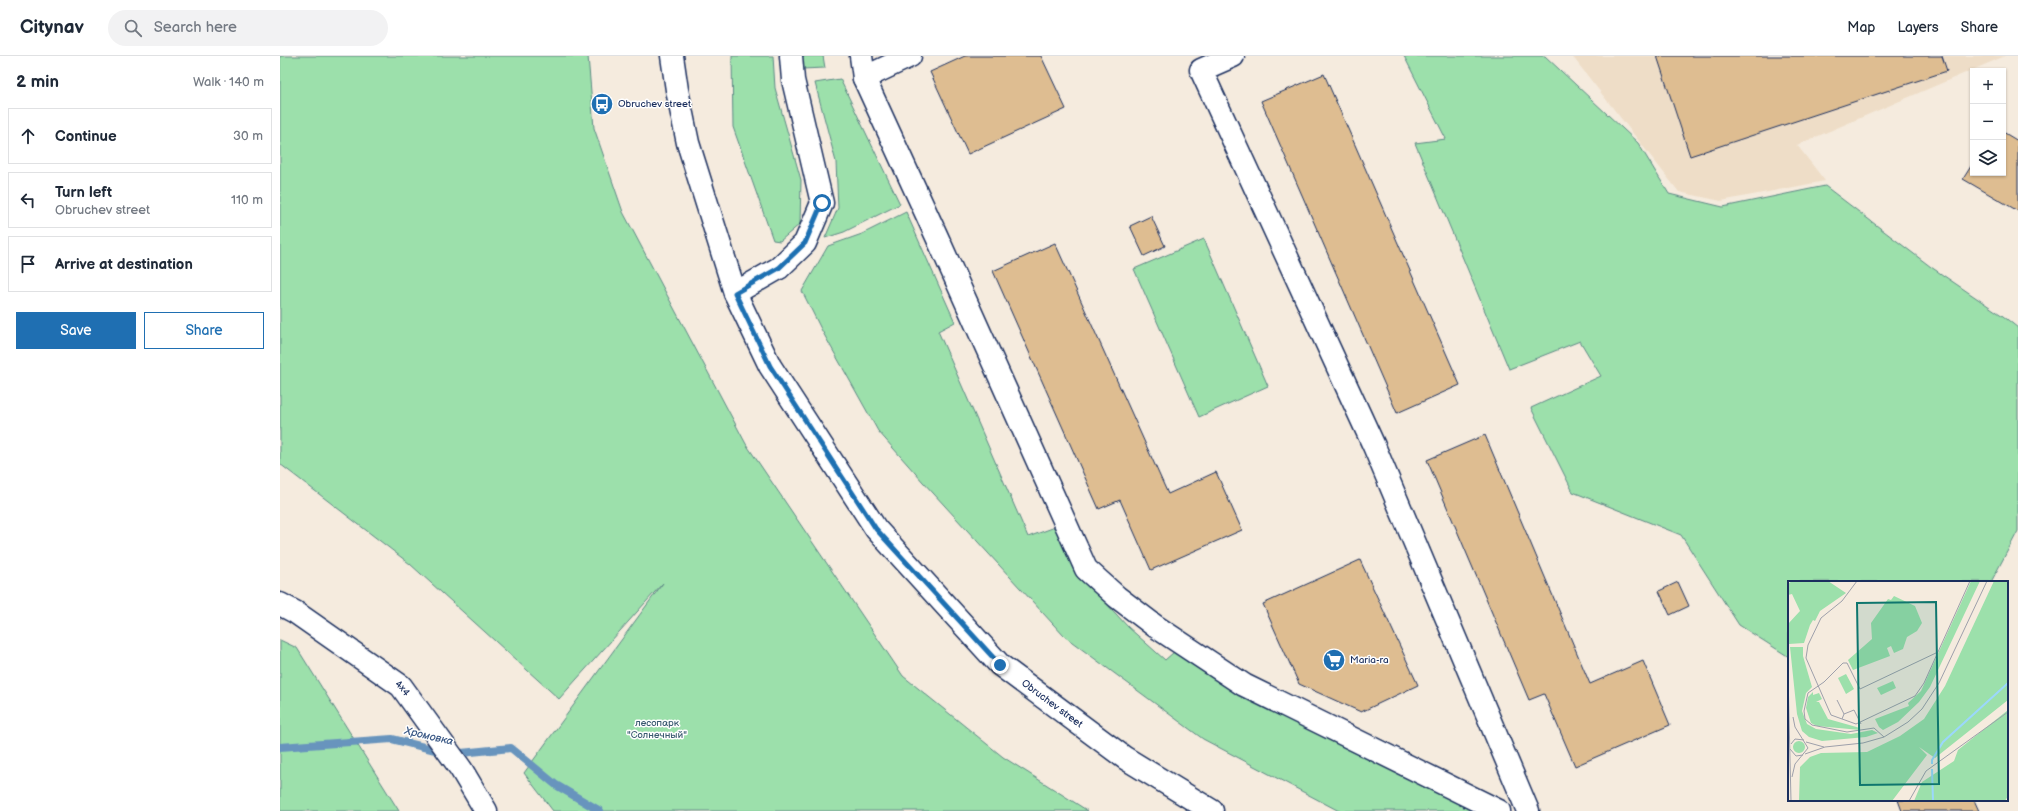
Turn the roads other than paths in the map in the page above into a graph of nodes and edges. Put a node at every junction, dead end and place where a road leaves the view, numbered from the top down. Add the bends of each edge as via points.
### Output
1 (672, 56) edge
2 (790, 56) edge
3 (861, 56) edge
4 (910, 56) edge
5 (1233, 56) edge
6 (864, 78) junction
7 (735, 293) junction
8 (280, 604) edge
9 (486, 811) edge
10 (1212, 811) edge
11 (1499, 811) edge
12 (1528, 811) edge

1 - 7 street, Obruchev street via 688,143
2 - 7 street via 793,80 822,203 805,243 779,268
3 - 6 street
4 - 6 street
5 - 12 street via 1201,70 1374,446
6 - 11 street via 1086,570 1155,626 1244,685
7 - 10 street, Obruchev street via 770,366 876,529 1000,665 1126,758
8 - 9 street, 4x4 via 401,686 462,769

